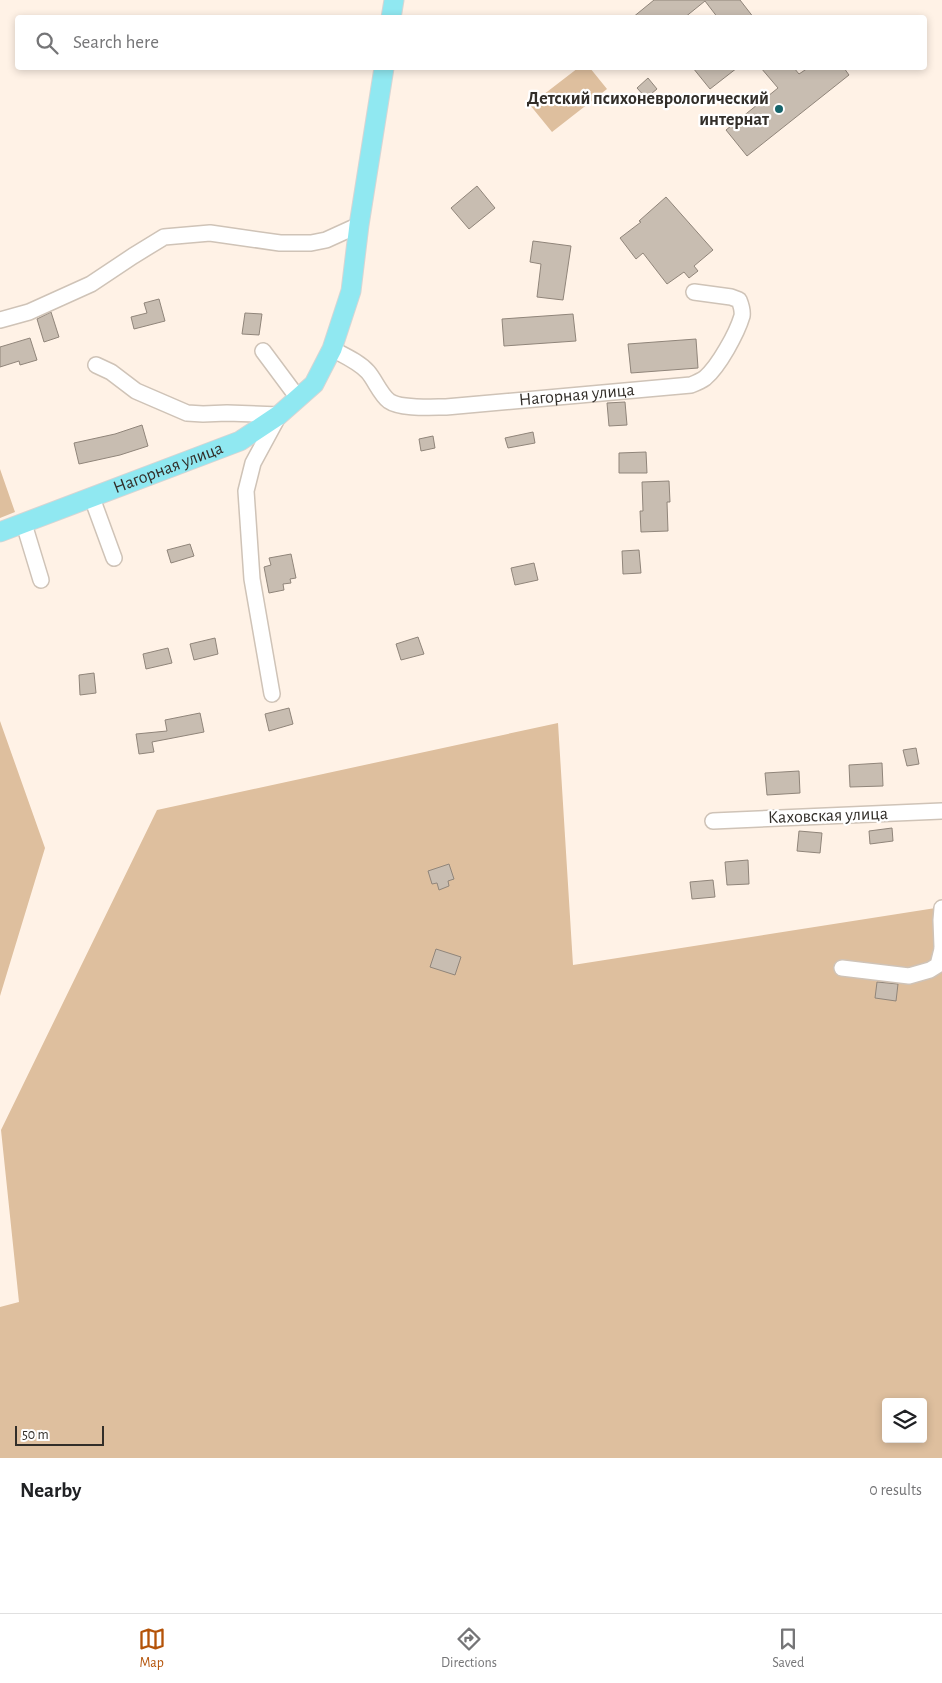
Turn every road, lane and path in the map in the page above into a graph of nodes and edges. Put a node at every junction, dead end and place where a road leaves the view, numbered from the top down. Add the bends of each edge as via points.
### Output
1 (394, 0) edge
2 (392, 15) edge
3 (384, 70) edge
4 (359, 225) junction
5 (694, 292) dead end
6 (0, 320) edge
7 (332, 349) junction
8 (263, 351) dead end
9 (96, 365) dead end
10 (298, 398) junction
11 (279, 415) junction
12 (92, 498) junction
13 (24, 524) junction
14 (0, 532) edge
15 (114, 558) dead end
16 (41, 580) dead end
17 (272, 694) dead end
18 (942, 811) edge
19 (713, 821) dead end
20 (942, 908) edge
21 (942, 948) edge
22 (842, 968) dead end

1 - 2 main road
3 - 4 main road, Нагорная улица
4 - 6 street via 312,243 280,243 210,234 164,237 91,284 29,312
4 - 7 main road, Нагорная улица via 351,291
5 - 7 street, Нагорная улица via 739,300 742,315 728,347 714,368 691,385 418,408 388,400 368,372
7 - 10 main road, Нагорная улица via 314,384
8 - 10 street
9 - 11 street via 136,391 187,413
10 - 11 main road, Нагорная улица
11 - 12 main road, Нагорная улица via 240,441
11 - 17 street via 253,463 246,491 252,579
12 - 13 main road, Нагорная улица
12 - 15 street
13 - 14 main road, Нагорная улица
13 - 16 street
18 - 19 street, Каховская улица
20 - 21 street
21 - 22 street via 938,965 909,976

